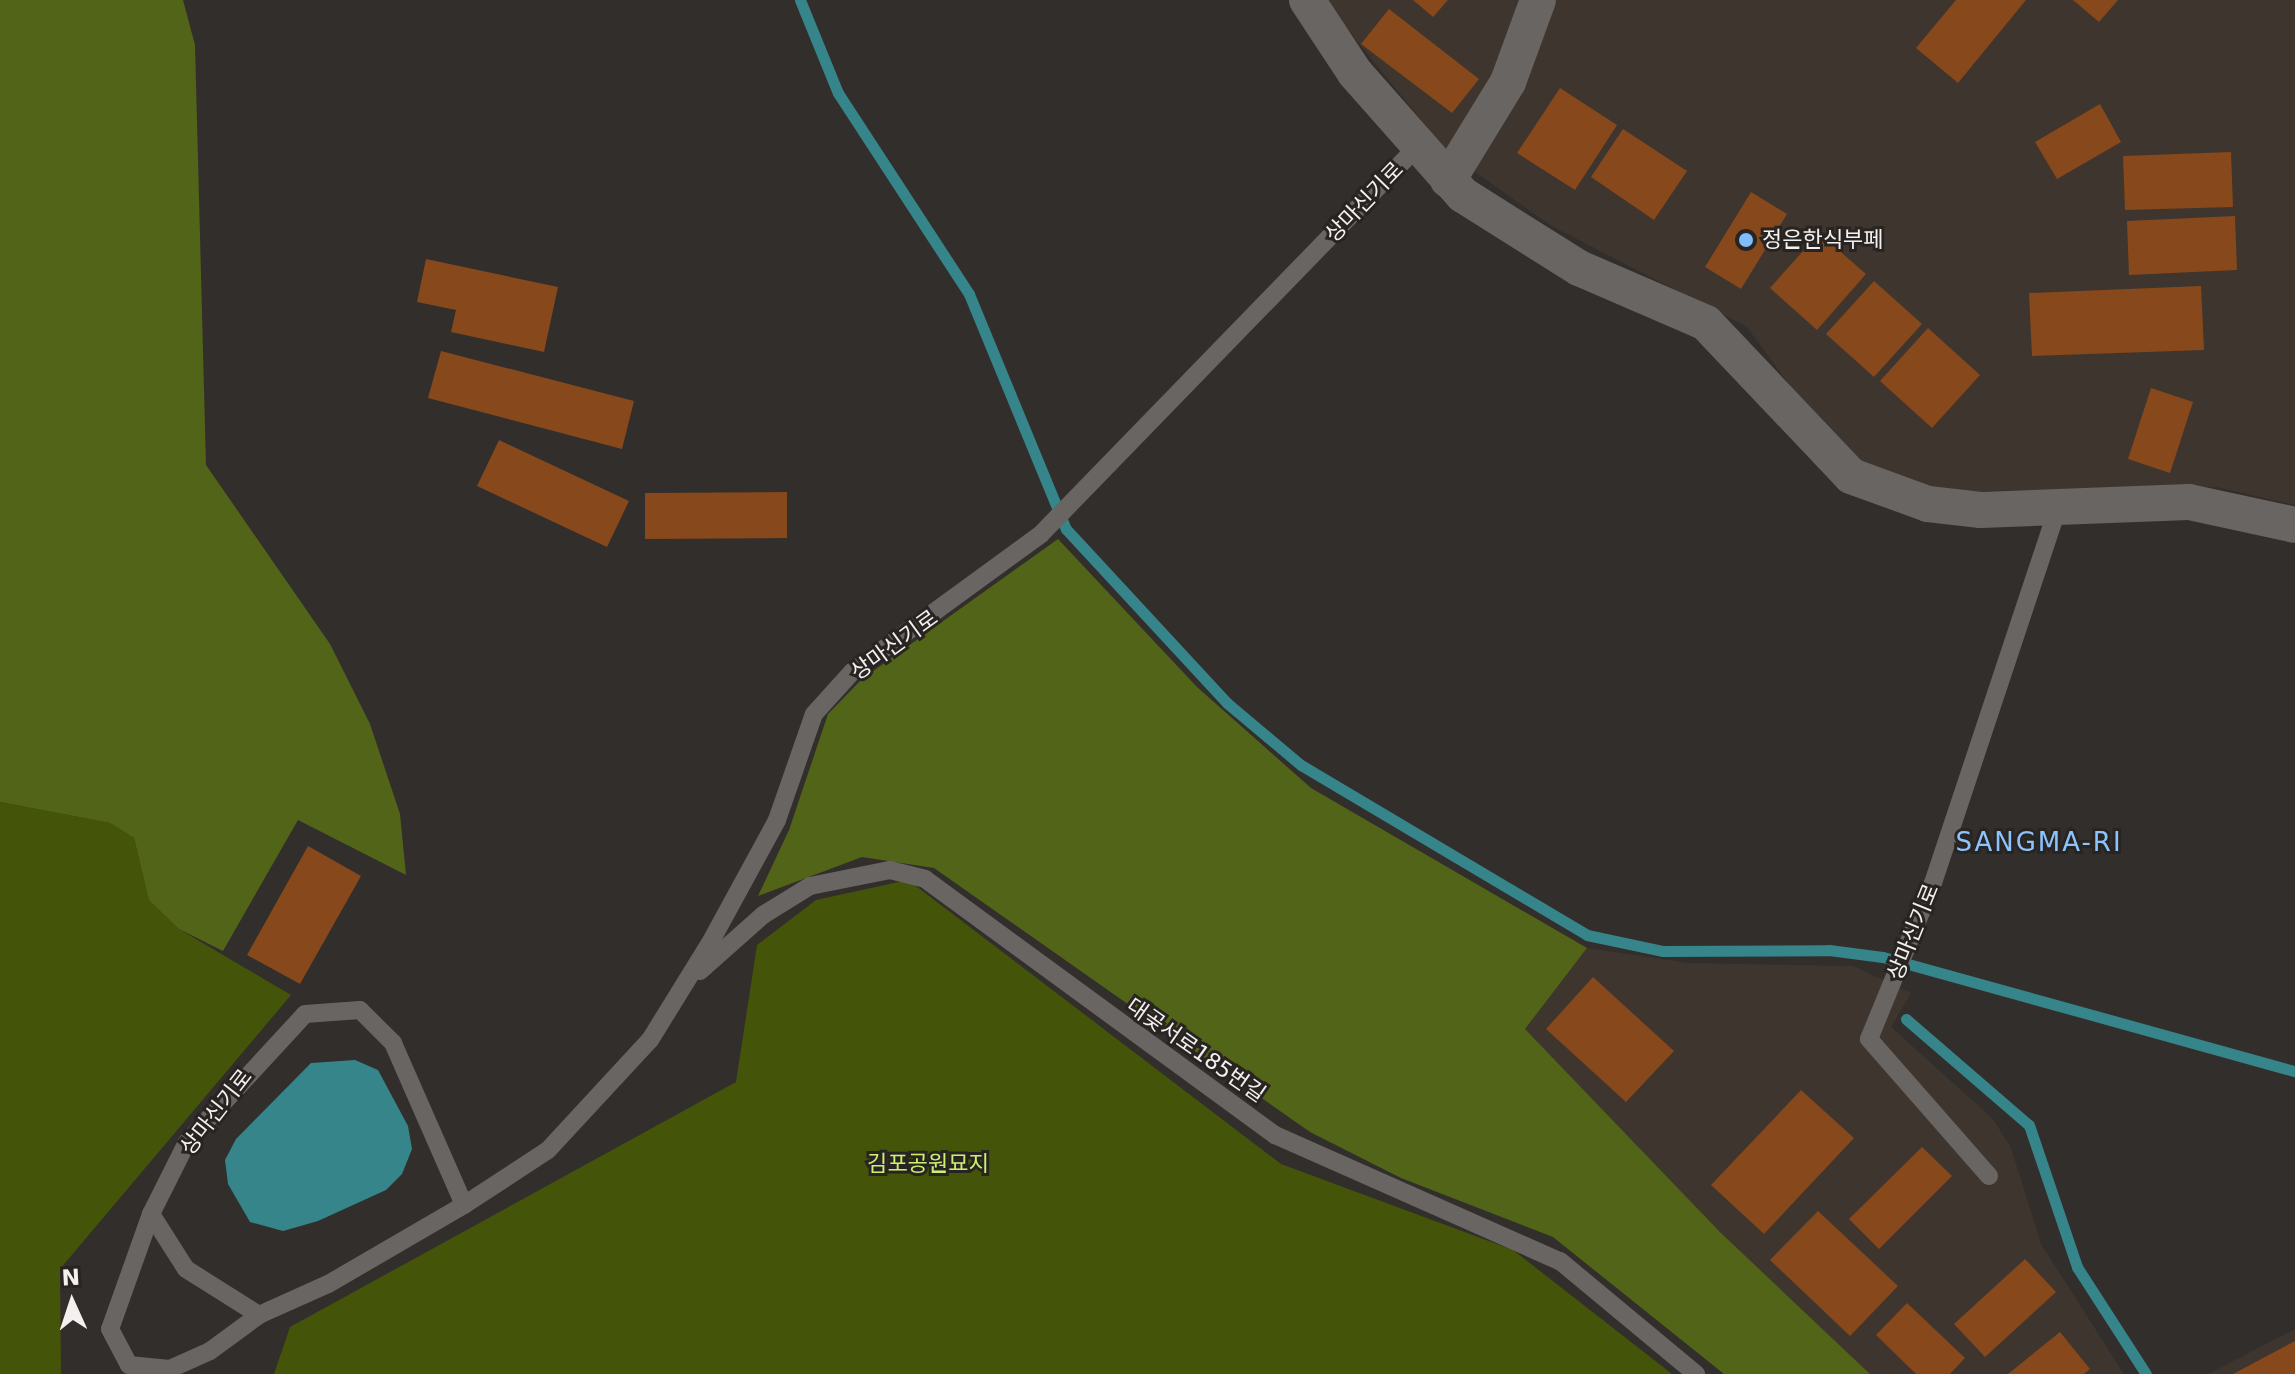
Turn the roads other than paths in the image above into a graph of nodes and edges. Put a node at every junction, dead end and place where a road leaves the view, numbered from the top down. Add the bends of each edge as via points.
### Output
1 (1307, 0) edge
2 (1538, 0) edge
3 (1416, 148) junction
4 (1448, 180) junction
5 (2056, 513) junction
6 (2295, 525) edge
7 (683, 987) junction
8 (1989, 1176) dead end
9 (464, 1205) junction
10 (151, 1214) junction
11 (259, 1315) junction
12 (1696, 1374) edge

1 - 3 street, 상마신기로
2 - 4 street via 1508,82
3 - 4 street, 상마신기로
3 - 7 lane, 상마신기로 via 1041,534 852,672 814,714 777,820
4 - 5 street, 상마신기로 via 1579,268 1706,323 1851,476 1928,504
5 - 6 street, 상마신기로 via 2189,502
5 - 8 lane, 상마신기로 via 1910,942 1869,1039
7 - 9 lane, 상마신기로 via 650,1040 548,1150
7 - 12 lane, 대곶서로185번길 via 763,915 810,886 890,870 925,879 1275,1135 1549,1254
9 - 10 lane, 상마신기로 via 393,1043 360,1010 305,1014 256,1061 187,1142
9 - 11 lane, 상마신기로 via 328,1284
10 - 11 lane via 186,1269
10 - 11 lane, 상마신기로 via 110,1329 129,1365 170,1369 210,1351

